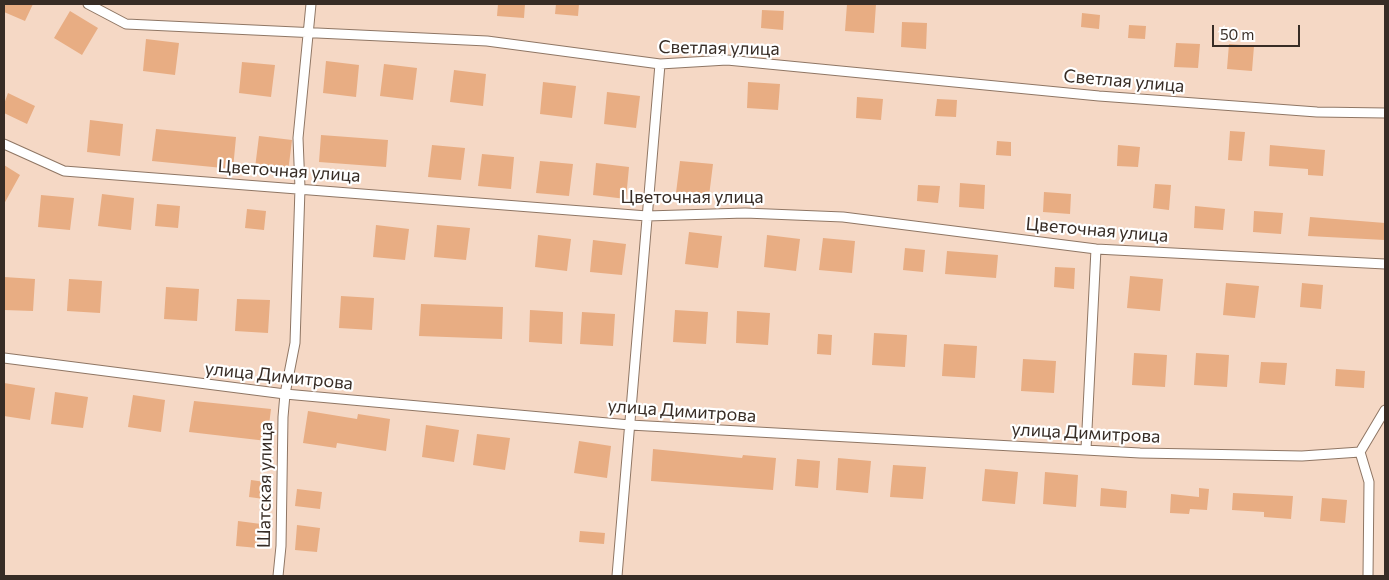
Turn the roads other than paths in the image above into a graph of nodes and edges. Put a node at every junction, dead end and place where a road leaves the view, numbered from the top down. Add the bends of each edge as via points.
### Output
1 (88, 4) edge
2 (311, 4) edge
3 (308, 34) junction
4 (660, 64) junction
5 (1385, 113) edge
6 (4, 144) edge
7 (300, 188) junction
8 (647, 216) junction
9 (1096, 249) junction
10 (1385, 264) edge
11 (4, 358) edge
12 (285, 394) junction
13 (1385, 410) edge
14 (630, 425) junction
15 (1086, 449) junction
16 (1360, 452) junction
17 (278, 576) edge
18 (617, 576) edge
19 (1368, 576) edge

1 - 3 street, Светлая улица via 126,24
2 - 3 street, Шатская улица
3 - 4 street, Светлая улица via 488,42
3 - 7 street, Шатская улица via 298,138
4 - 5 street, Светлая улица via 727,60 1099,96 1317,112
4 - 8 street
6 - 7 street, Цветочная улица via 64,171
7 - 8 street, Цветочная улица
7 - 12 street, Шатская улица via 295,343
8 - 9 street, Цветочная улица via 745,213 843,217
8 - 14 street
9 - 10 street, Цветочная улица
9 - 15 street
11 - 12 street, улица Димитрова
12 - 14 street, улица Димитрова
12 - 17 street, Шатская улица
13 - 16 street
14 - 15 street, улица Димитрова
14 - 18 street
15 - 16 street, улица Димитрова via 1302,456
16 - 19 street via 1369,482

